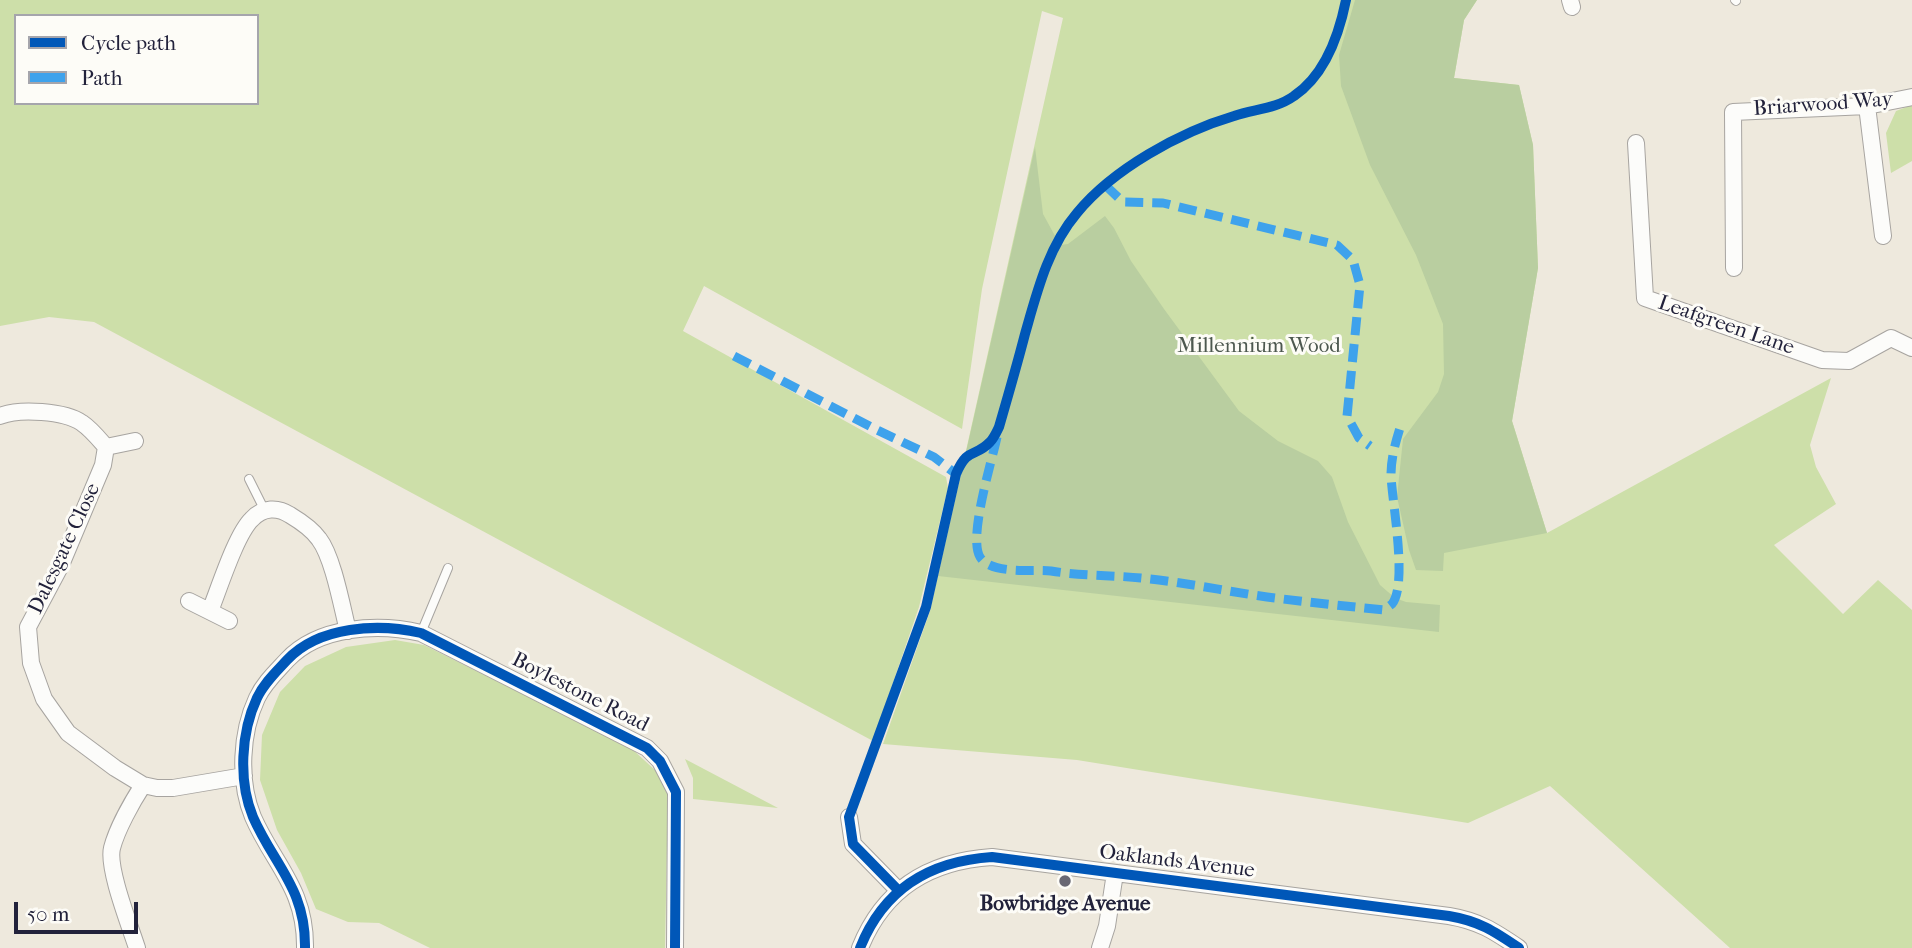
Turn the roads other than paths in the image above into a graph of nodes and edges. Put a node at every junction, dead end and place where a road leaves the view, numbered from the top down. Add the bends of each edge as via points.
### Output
1 (1912, 97) edge
2 (1867, 106) junction
3 (1636, 143) dead end
4 (1883, 236) dead end
5 (1734, 268) dead end
6 (1912, 348) edge
7 (0, 416) edge
8 (135, 441) dead end
9 (106, 447) junction
10 (249, 479) dead end
11 (265, 511) junction
12 (448, 568) dead end
13 (189, 601) dead end
14 (210, 611) junction
15 (229, 621) dead end
16 (348, 631) junction
17 (421, 633) junction
18 (244, 776) junction
19 (143, 785) junction
20 (849, 817) dead end
21 (1115, 873) junction
22 (898, 891) junction
23 (137, 948) edge
24 (304, 948) edge
25 (675, 948) edge
26 (860, 948) edge
27 (1100, 948) edge
28 (1519, 948) edge

1 - 2 street, Briarwood Way
2 - 4 street
2 - 5 street, Briarwood Way via 1733,112
3 - 6 street, Leafgreen Lane via 1644,298 1822,360 1849,361 1891,338
7 - 9 street via 43,411 81,422
8 - 9 street
9 - 19 street, Dalesgate Close via 103,465 61,565 27,627 31,663 44,699 68,733
10 - 11 lane
11 - 14 street via 251,519
11 - 16 street via 282,510 320,539
12 - 17 lane
13 - 14 street
14 - 15 street
16 - 17 street via 401,628
16 - 18 street via 303,647 257,696 248,720
17 - 25 street, Boylestone Road via 647,748 660,761 676,792
18 - 19 street, Dalesgate Close via 173,788
18 - 24 street via 252,815 294,891
19 - 23 street via 112,848 111,863
20 - 22 street via 853,844
21 - 22 street, Oaklands Avenue via 1014,859 970,858 926,872
21 - 27 street
21 - 28 street, Oaklands Avenue via 1472,920
22 - 26 street, Oaklands Avenue via 878,914

